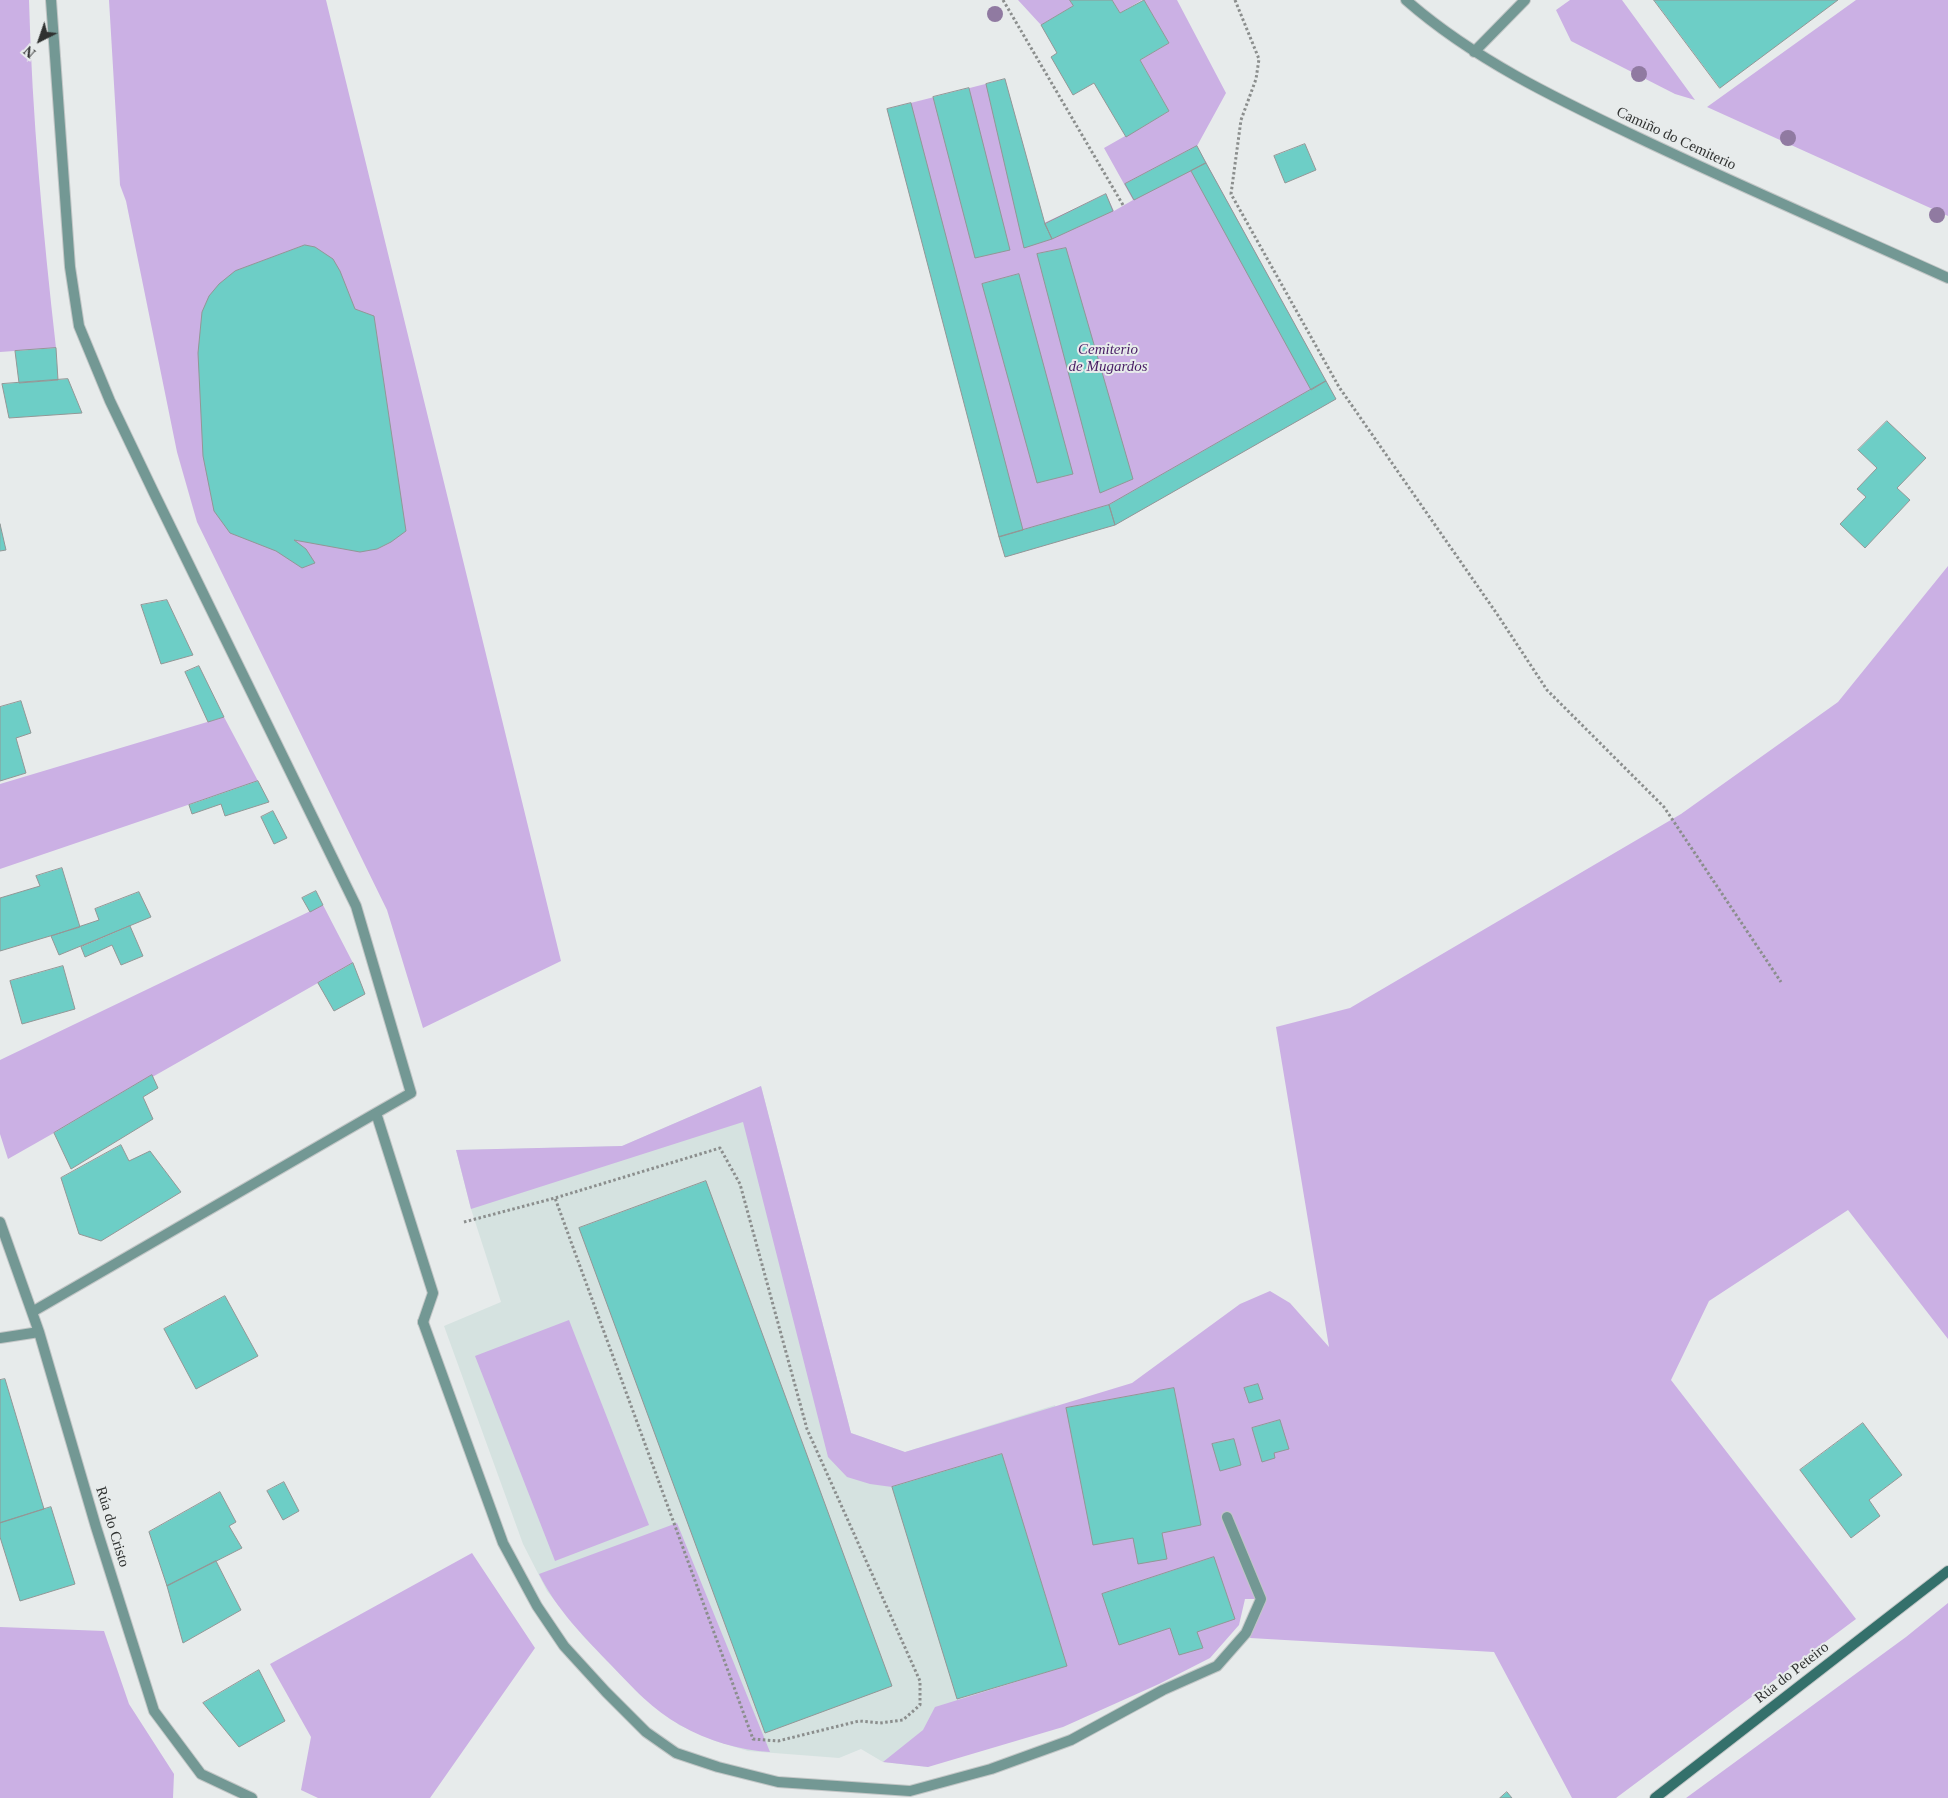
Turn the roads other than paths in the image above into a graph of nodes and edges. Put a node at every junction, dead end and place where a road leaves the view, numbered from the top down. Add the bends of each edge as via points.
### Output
1 (52, 0) edge
2 (1406, 0) edge
3 (1525, 0) edge
4 (1474, 52) junction
5 (1948, 278) edge
6 (376, 1113) junction
7 (0, 1222) edge
8 (32, 1312) junction
9 (39, 1332) junction
10 (0, 1338) edge
11 (1227, 1517) dead end
12 (1948, 1571) edge
13 (252, 1798) edge
14 (1655, 1798) edge

1 - 6 street via 70,266 79,326 118,418 356,906 411,1093
2 - 4 street, Camiño do Cemiterio
3 - 4 street
4 - 5 street, Camiño do Cemiterio via 1584,112
6 - 8 street
6 - 11 street via 432,1293 422,1322 503,1543 564,1646 646,1732 676,1753 718,1768 778,1782 910,1791 991,1769 1071,1740 1164,1690 1217,1666 1246,1633 1261,1600
7 - 8 street, Rúa do Cristo
8 - 9 street, Rúa do Cristo
9 - 10 street
9 - 13 street, Rúa do Cristo via 154,1711 201,1774
12 - 14 street, Rúa do Peteiro

